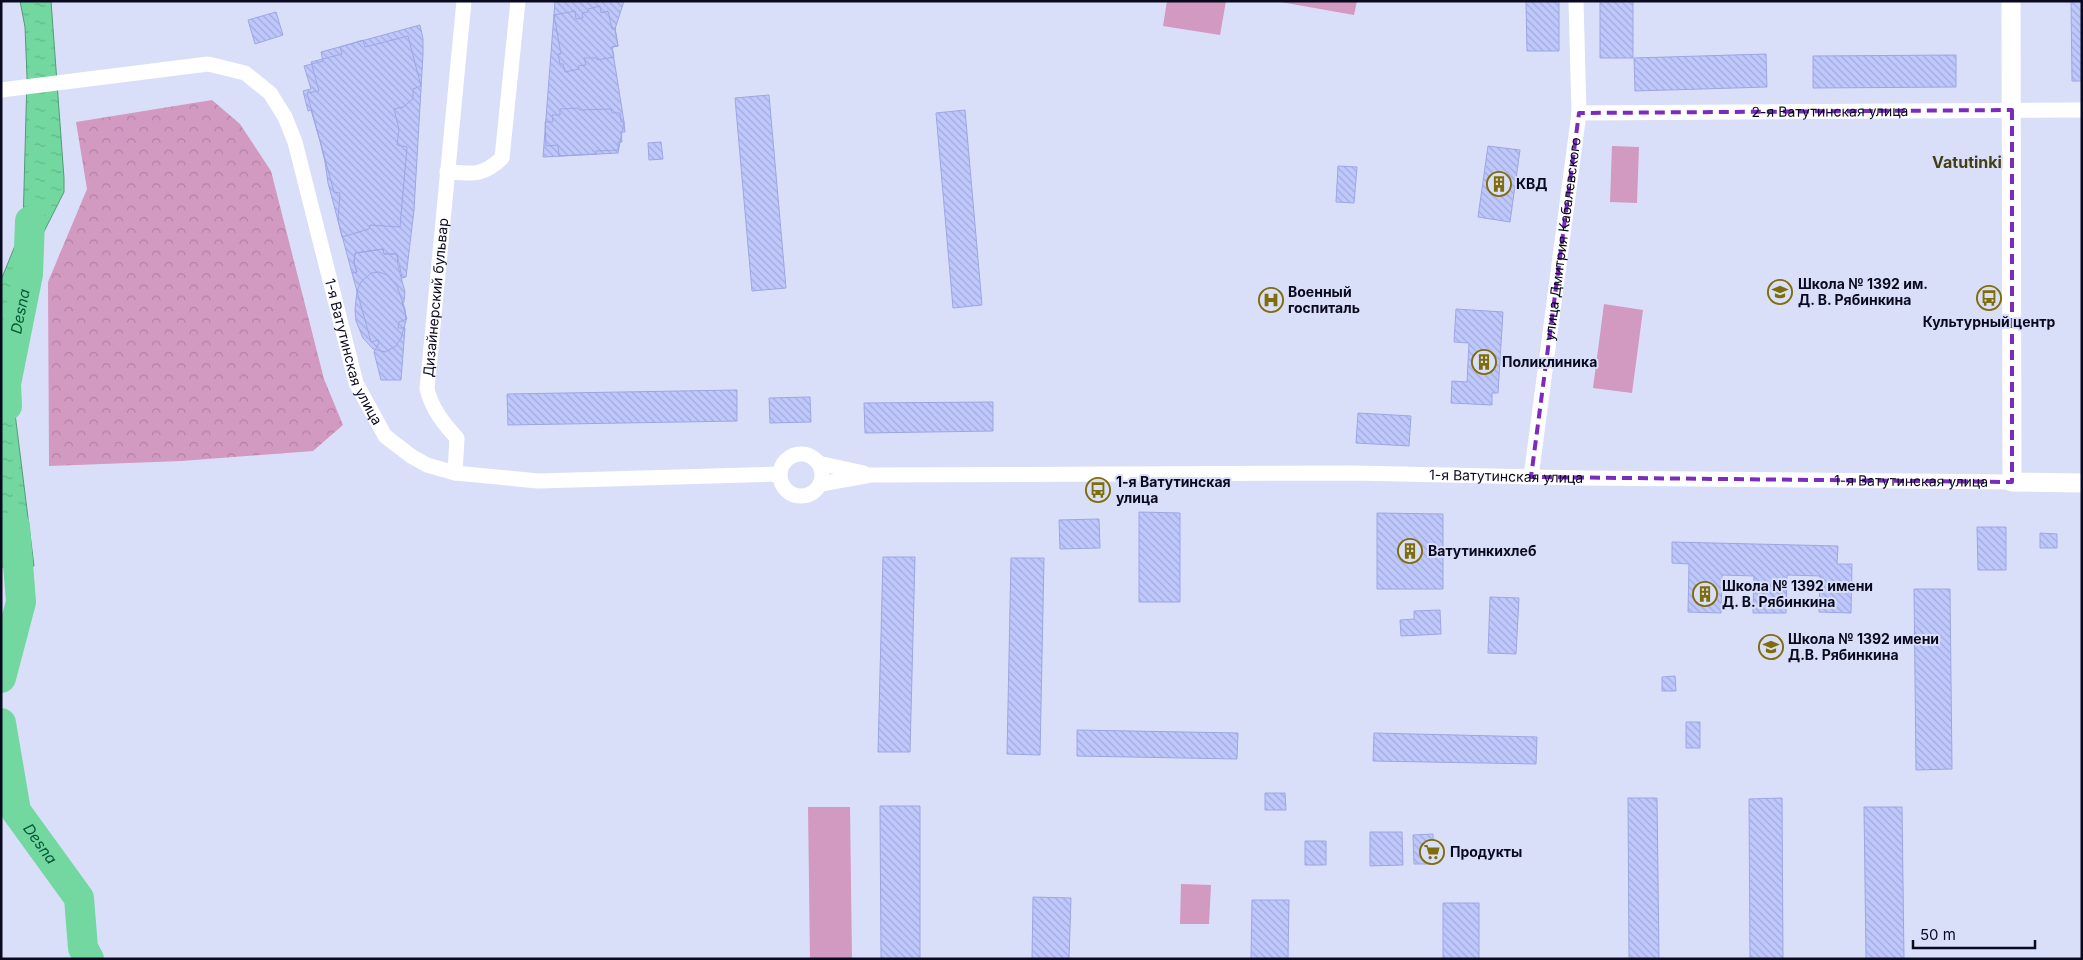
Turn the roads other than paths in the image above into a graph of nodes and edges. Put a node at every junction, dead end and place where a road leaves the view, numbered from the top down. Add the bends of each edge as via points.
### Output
1 (464, 1) edge
2 (518, 1) edge
3 (1576, 1) edge
4 (2011, 1) edge
5 (1, 90) edge
6 (2012, 110) junction
7 (2082, 110) edge
8 (1579, 113) junction
9 (448, 172) junction
10 (818, 463) junction
11 (456, 473) junction
12 (780, 474) junction
13 (871, 474) junction
14 (1531, 477) junction
15 (2012, 482) junction
16 (2082, 483) edge
17 (821, 484) junction

1 - 9 street, Дизайнерский бульвар
2 - 9 street via 502,158 484,171 470,174
3 - 8 street, улица Дмитрия Кабалевского
4 - 6 street
5 - 11 street, 1-я Ватутинская улица via 208,64 245,73 270,94 286,117 294,142 341,329 362,396 385,436 427,465
6 - 7 street, 2-я Ватутинская улица
6 - 8 street, 2-я Ватутинская улица
6 - 15 street
8 - 14 street, улица Дмитрия Кабалевского
9 - 11 street, Дизайнерский бульвар via 427,389 441,422 457,438
10 - 12 street via 799,454 786,461
10 - 13 street, 1-я Ватутинская улица
10 - 17 street
11 - 12 street, 1-я Ватутинская улица via 538,481
12 - 17 street via 784,488 796,496 811,494
13 - 14 street, 1-я Ватутинская улица via 1327,473
13 - 17 street, 1-я Ватутинская улица
14 - 15 street, 1-я Ватутинская улица
15 - 16 street, 1-я Ватутинская улица

